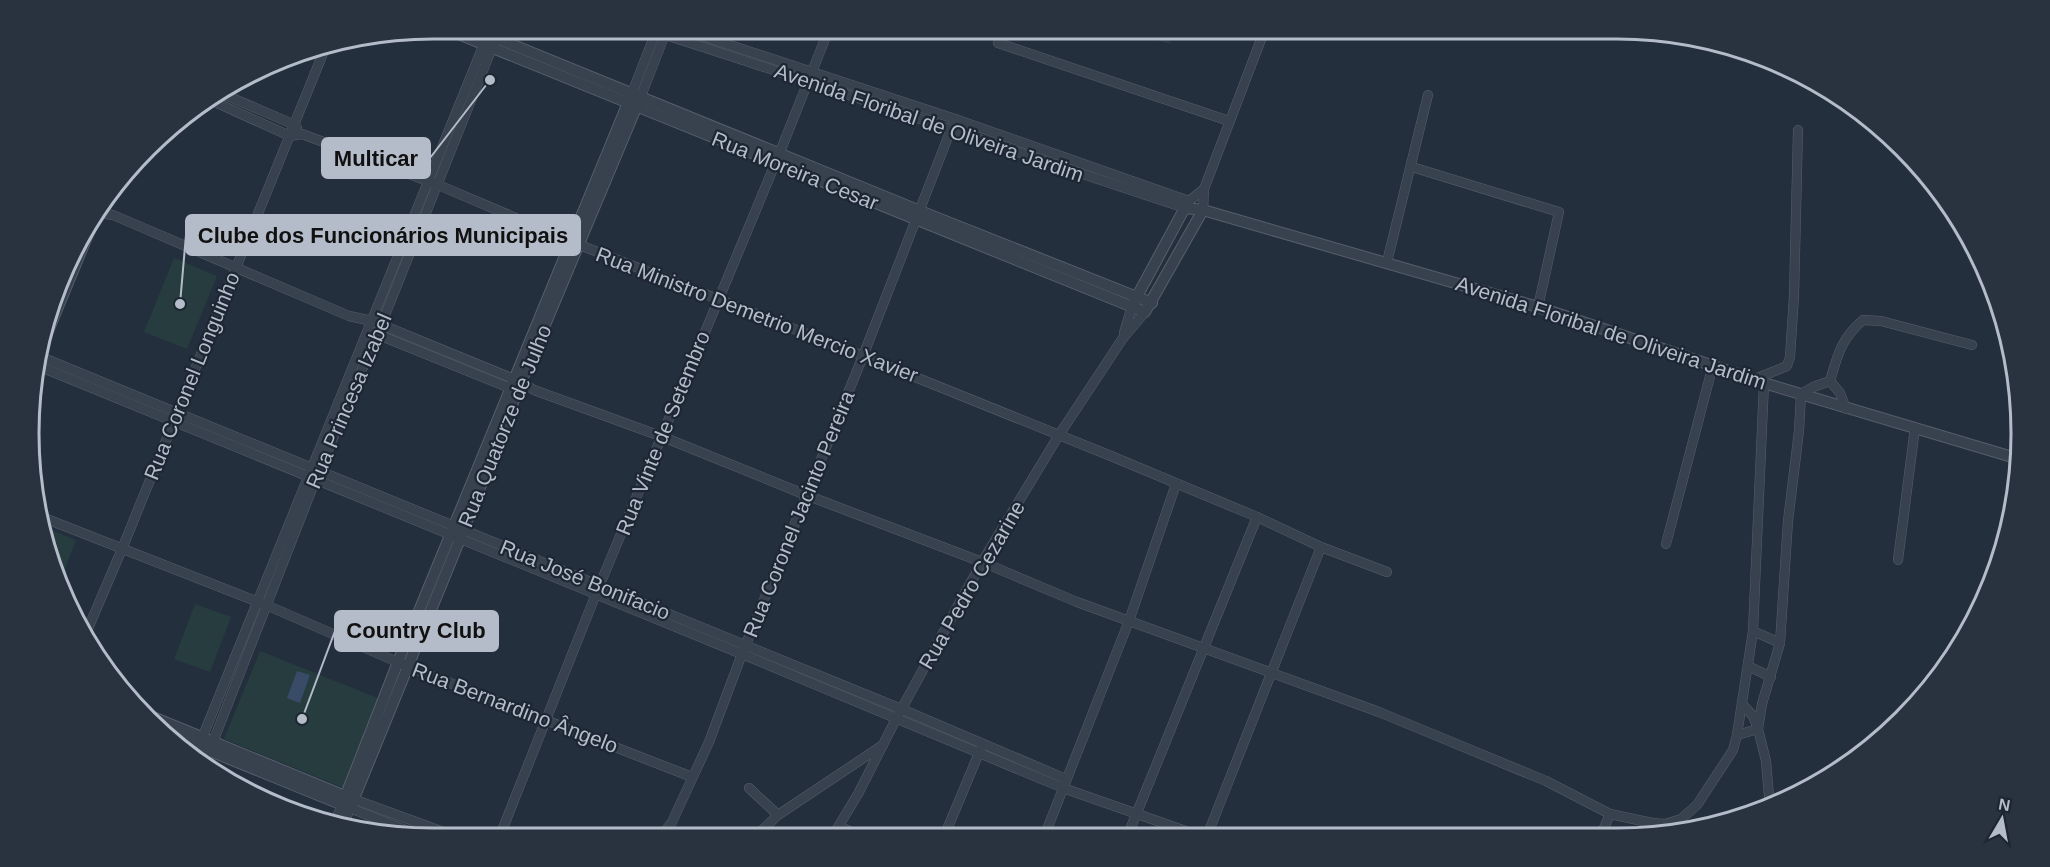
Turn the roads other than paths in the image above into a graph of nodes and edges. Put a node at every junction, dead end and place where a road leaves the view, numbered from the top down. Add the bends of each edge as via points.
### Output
1 (486, 39) edge
2 (658, 39) edge
3 (683, 39) edge
4 (713, 39) edge
5 (824, 39) edge
6 (1261, 39) edge
7 (490, 40) junction
8 (998, 43) dead end
9 (740, 48) junction
10 (323, 55) edge
11 (736, 58) junction
12 (811, 71) junction
13 (807, 81) junction
14 (1428, 95) dead end
15 (228, 96) edge
16 (634, 99) junction
17 (217, 103) edge
18 (894, 104) junction
19 (955, 119) junction
20 (1229, 120) junction
21 (295, 125) junction
22 (1798, 130) dead end
23 (951, 131) junction
24 (302, 134) junction
25 (290, 136) junction
26 (778, 157) junction
27 (1412, 167) junction
28 (433, 183) junction
29 (1204, 189) junction
30 (1187, 204) junction
31 (108, 210) edge
32 (1203, 210) junction
33 (105, 214) edge
34 (113, 215) junction
35 (918, 216) junction
36 (576, 244) junction
37 (1160, 253) junction
38 (1175, 260) junction
39 (1388, 262) junction
40 (237, 267) junction
41 (718, 298) junction
42 (1134, 302) junction
43 (1539, 307) junction
44 (1148, 308) junction
45 (375, 328) junction
46 (1123, 338) junction
47 (1972, 345) dead end
48 (863, 356) junction
49 (46, 363) edge
50 (1713, 365) junction
51 (1759, 381) junction
52 (1830, 381) junction
53 (516, 385) junction
54 (1801, 394) junction
55 (1846, 409) junction
56 (175, 416) junction
57 (1915, 428) junction
58 (1059, 435) junction
59 (663, 437) junction
60 (2010, 456) edge
61 (314, 474) junction
62 (1176, 484) junction
63 (806, 495) junction
64 (1257, 517) junction
65 (49, 520) edge
66 (458, 532) junction
67 (1666, 544) dead end
68 (1321, 547) junction
69 (122, 549) junction
70 (1898, 560) dead end
71 (982, 562) junction
72 (1387, 572) dead end
73 (598, 590) junction
74 (262, 604) junction
75 (1129, 621) junction
76 (420, 623) junction
77 (89, 626) edge
78 (1753, 631) junction
79 (1780, 643) junction
80 (1204, 647) junction
81 (744, 650) junction
82 (398, 662) junction
83 (1748, 666) junction
84 (409, 667) junction
85 (1271, 671) junction
86 (1771, 677) junction
87 (1742, 704) junction
88 (902, 709) junction
89 (383, 716) junction
90 (1753, 716) junction
91 (896, 719) junction
92 (546, 721) junction
93 (172, 729) edge
94 (1758, 729) junction
95 (1738, 730) junction
96 (186, 741) edge
97 (883, 745) junction
98 (203, 747) edge
99 (982, 748) junction
100 (692, 777) junction
101 (1065, 783) junction
102 (749, 788) dead end
103 (1769, 797) edge
104 (348, 802) junction
105 (1137, 813) junction
106 (1610, 814) junction
107 (778, 815) junction
108 (339, 816) edge
109 (345, 818) edge
110 (400, 826) edge
111 (838, 826) joint
112 (428, 828) edge
113 (503, 828) edge
114 (668, 828) edge
115 (764, 828) edge
116 (842, 828) edge
117 (948, 828) edge
118 (1048, 828) edge
119 (1131, 828) edge
120 (1178, 828) edge
121 (1210, 828) edge
122 (1604, 828) edge

1 - 7 street, Rua Moreira Cesar
2 - 16 street, Rua Quatorze de Julho
3 - 11 street, Avenida Floribal de Oliveira Jardim
4 - 9 street, Avenida Floribal de Oliveira Jardim
5 - 12 street, Rua Vinte de Setembro
6 - 20 street
7 - 16 street, Rua Moreira Cesar
7 - 28 street, Rua Princesa Izabel
8 - 20 street
9 - 11 street
9 - 12 street, Avenida Floribal de Oliveira Jardim
10 - 21 street, Rua Coronel Longuinho
11 - 13 street, Avenida Floribal de Oliveira Jardim
12 - 13 street, Rua Vinte de Setembro
12 - 18 street, Avenida Floribal de Oliveira Jardim
13 - 18 street, Avenida Floribal de Oliveira Jardim
13 - 26 street, Rua Vinte de Setembro
14 - 27 street
15 - 21 street
16 - 26 street, Rua Moreira Cesar
16 - 36 street, Rua Quatorze de Julho
17 - 25 street
18 - 19 street, Avenida Floribal de Oliveira Jardim
18 - 23 street, Avenida Floribal de Oliveira Jardim
19 - 23 street, Rua Coronel Jacinto Pereira
19 - 30 street, Avenida Floribal de Oliveira Jardim
20 - 29 street
21 - 24 street
21 - 25 street, Rua Coronel Longuinho
22 - 51 street via 1790,357 1787,366
23 - 30 street, Avenida Floribal de Oliveira Jardim
23 - 35 street, Rua Coronel Jacinto Pereira
24 - 25 street, Rua Ministro Demetrio Mercio Xavier
24 - 28 street, Rua Ministro Demetrio Mercio Xavier
25 - 40 street, Rua Coronel Longuinho
26 - 35 street, Rua Moreira Cesar
26 - 41 street, Rua Vinte de Setembro
27 - 39 street
27 - 43 street via 1559,213
28 - 36 street, Rua Ministro Demetrio Mercio Xavier
28 - 45 street, Rua Princesa Izabel
29 - 30 street, Rua Pedro Cezarine
29 - 32 street
30 - 32 street, Avenida Floribal de Oliveira Jardim
30 - 37 street, Rua Pedro Cezarine
31 - 34 street
32 - 38 street, Rua Pedro Cezarine
32 - 39 street, Avenida Floribal de Oliveira Jardim
33 - 34 street
34 - 40 street
35 - 42 street, Rua Moreira Cesar
35 - 48 street, Rua Coronel Jacinto Pereira
36 - 41 street, Rua Ministro Demetrio Mercio Xavier
36 - 53 street, Rua Quatorze de Julho
37 - 38 street
37 - 42 street, Rua Pedro Cezarine
38 - 44 street, Rua Pedro Cezarine
39 - 43 street, Avenida Floribal de Oliveira Jardim
40 - 45 street
40 - 56 street, Rua Coronel Longuinho
41 - 48 street, Rua Ministro Demetrio Mercio Xavier
41 - 59 street, Rua Vinte de Setembro
42 - 44 street, Rua Moreira Cesar
42 - 46 street, Rua Pedro Cezarine
43 - 50 street, Avenida Floribal de Oliveira Jardim
44 - 46 street, Rua Pedro Cezarine
45 - 53 street
45 - 61 street, Rua Princesa Izabel
46 - 58 street, Rua Pedro Cezarine
47 - 52 street via 1881,321 1863,320 1839,348
48 - 58 street, Rua Ministro Demetrio Mercio Xavier
48 - 63 street, Rua Coronel Jacinto Pereira
49 - 56 street, Rua José Bonifacio
50 - 51 street, Avenida Floribal de Oliveira Jardim
50 - 67 street
51 - 54 street, Avenida Floribal de Oliveira Jardim
51 - 78 street
52 - 54 street
52 - 55 street
53 - 59 street
53 - 66 street, Rua Quatorze de Julho
54 - 55 street, Avenida Floribal de Oliveira Jardim
54 - 79 street
55 - 57 street, Avenida Floribal de Oliveira Jardim
56 - 61 street, Rua José Bonifacio
56 - 69 street, Rua Coronel Longuinho
57 - 60 street, Avenida Floribal de Oliveira Jardim
57 - 70 street
58 - 62 street, Rua Ministro Demetrio Mercio Xavier
58 - 71 street, Rua Pedro Cezarine
59 - 63 street
59 - 73 street, Rua Vinte de Setembro
61 - 66 street, Rua José Bonifacio
61 - 74 street, Rua Princesa Izabel
62 - 64 street, Rua Ministro Demetrio Mercio Xavier
62 - 75 street
63 - 71 street
63 - 81 street, Rua Coronel Jacinto Pereira
64 - 68 street, Rua Ministro Demetrio Mercio Xavier
64 - 80 street
65 - 69 street, Rua Bernardino Ângelo
66 - 73 street, Rua José Bonifacio
66 - 76 street, Rua Quatorze de Julho
68 - 72 street, Rua Ministro Demetrio Mercio Xavier
68 - 85 street
69 - 74 street, Rua Bernardino Ângelo
69 - 77 street, Rua Coronel Longuinho
71 - 75 street
71 - 88 street, Rua Pedro Cezarine
73 - 81 street, Rua José Bonifacio
73 - 92 street, Rua Vinte de Setembro
74 - 82 street, Rua Bernardino Ângelo
74 - 98 street, Rua Princesa Izabel
75 - 80 street
75 - 101 street
76 - 82 street, Rua Quatorze de Julho
76 - 84 street, Rua Quatorze de Julho
78 - 79 street
78 - 83 street
79 - 86 street
80 - 85 street
80 - 105 street
81 - 88 street, Rua José Bonifacio
81 - 91 street, Rua José Bonifacio
81 - 100 street, Rua Coronel Jacinto Pereira
82 - 84 street, Rua Bernardino Ângelo
82 - 89 street, Rua Quatorze de Julho
83 - 86 street
83 - 87 street
84 - 89 street, Rua Quatorze de Julho
84 - 92 street, Rua Bernardino Ângelo
85 - 106 street via 1546,781
85 - 121 street
86 - 94 street
87 - 90 street
87 - 95 street
88 - 91 street, Rua Pedro Cezarine
88 - 99 street, Rua José Bonifacio
89 - 104 street, Rua Quatorze de Julho
90 - 94 street
90 - 95 street
91 - 97 street, Rua Pedro Cezarine
91 - 99 street, Rua José Bonifacio
92 - 100 street, Rua Bernardino Ângelo
92 - 113 street, Rua Vinte de Setembro
93 - 98 street
94 - 95 street
94 - 103 street
95 - 106 street via 1733,750 1697,805 1681,819 1652,824
96 - 98 street
97 - 107 street
97 - 111 street, Rua Pedro Cezarine
98 - 104 street
99 - 101 street, Rua José Bonifacio
99 - 117 street
100 - 114 street, Rua Coronel Jacinto Pereira
101 - 105 street, Rua José Bonifacio
101 - 118 street
102 - 107 street
104 - 108 street, Rua Quatorze de Julho
104 - 109 street, Rua Quatorze de Julho
104 - 110 street
104 - 112 street
105 - 119 street
105 - 120 street, Rua José Bonifacio
106 - 122 street
107 - 115 street
111 - 116 street

